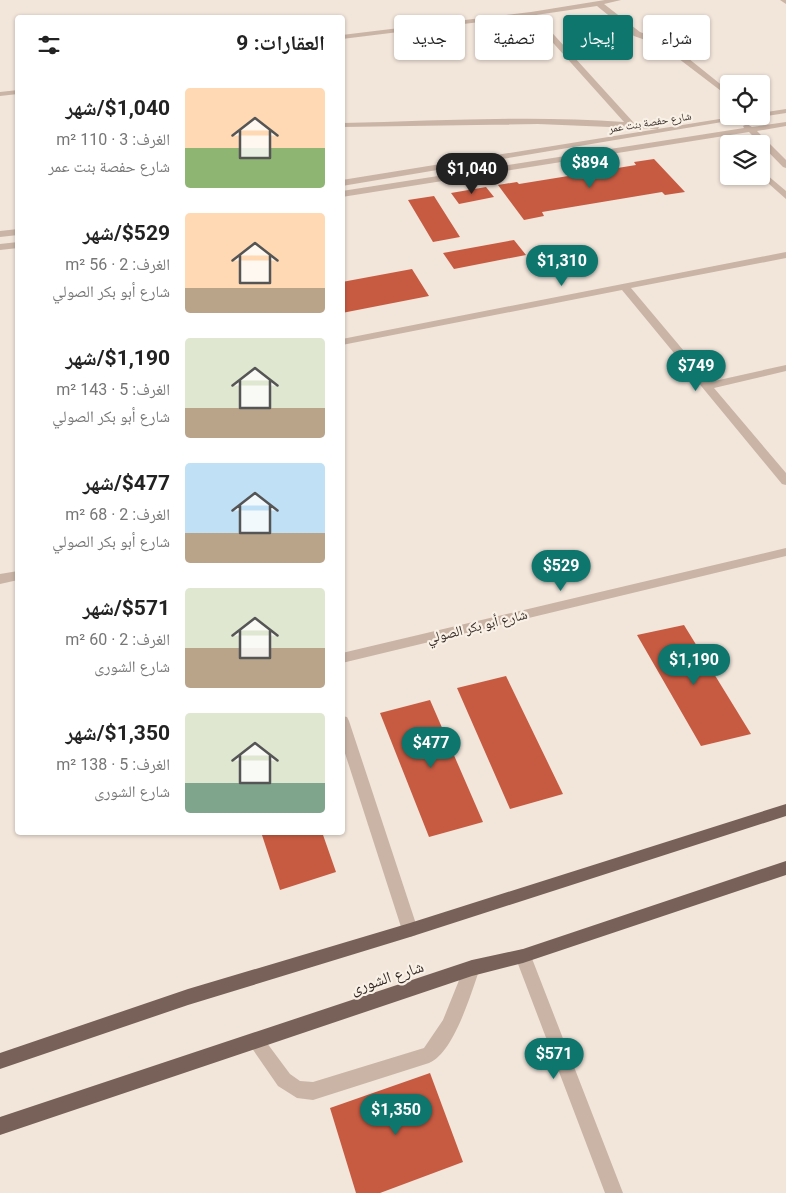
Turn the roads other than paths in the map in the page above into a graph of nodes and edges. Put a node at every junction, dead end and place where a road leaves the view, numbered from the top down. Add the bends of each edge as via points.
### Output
1 (618, 0) edge
2 (598, 3) junction
3 (531, 14) junction
4 (345, 37) edge
5 (720, 88) edge
6 (15, 92) edge
7 (0, 94) edge
8 (786, 110) edge
9 (770, 113) edge
10 (720, 122) edge
11 (711, 123) junction
12 (786, 124) edge
13 (345, 125) edge
14 (631, 125) junction
15 (746, 125) edge
16 (674, 129) junction
17 (752, 131) junction
18 (720, 135) edge
19 (722, 135) joint
20 (786, 165) edge
21 (770, 181) edge
22 (345, 183) edge
23 (345, 194) edge
24 (786, 196) edge
25 (15, 232) edge
26 (0, 234) edge
27 (15, 246) edge
28 (0, 248) edge
29 (786, 254) edge
30 (625, 287) junction
31 (345, 341) edge
32 (786, 368) edge
33 (708, 386) junction
34 (786, 481) edge
35 (786, 552) edge
36 (15, 575) edge
37 (0, 579) edge
38 (345, 657) edge
39 (345, 730) edge
40 (786, 810) edge
41 (786, 868) edge
42 (410, 930) junction
43 (523, 956) junction
44 (472, 968) junction
45 (255, 1041) junction
46 (0, 1061) edge
47 (0, 1126) edge
48 (614, 1193) edge

1 - 2 street
2 - 3 street
2 - 5 street via 637,34 665,44
3 - 4 street
3 - 14 street
6 - 7 street
8 - 9 street
10 - 11 street, شارع حفصة بنت عمر
11 - 16 street, شارع حفصة بنت عمر
11 - 19 street
12 - 17 street, شارع حفصة بنت عمر
13 - 14 street via 546,122
14 - 16 street
15 - 17 street
16 - 22 street, شارع حفصة بنت عمر
17 - 19 street, شارع حفصة بنت عمر
17 - 20 street
18 - 23 street, شارع حفصة بنت عمر
21 - 24 street
25 - 26 street
27 - 28 street
29 - 30 street
30 - 31 street
30 - 33 street
32 - 33 street
33 - 34 street
35 - 38 street, شارع أبو بكر الصولي
36 - 37 street
39 - 42 street
40 - 42 main road
41 - 43 main road, شارع الشورى
42 - 46 main road via 188,998
43 - 44 main road, شارع الشورى
43 - 48 street
44 - 45 main road, شارع الشورى
44 - 45 street via 447,1030 429,1055 313,1091 297,1089 284,1080
45 - 47 main road, شارع الشورى

